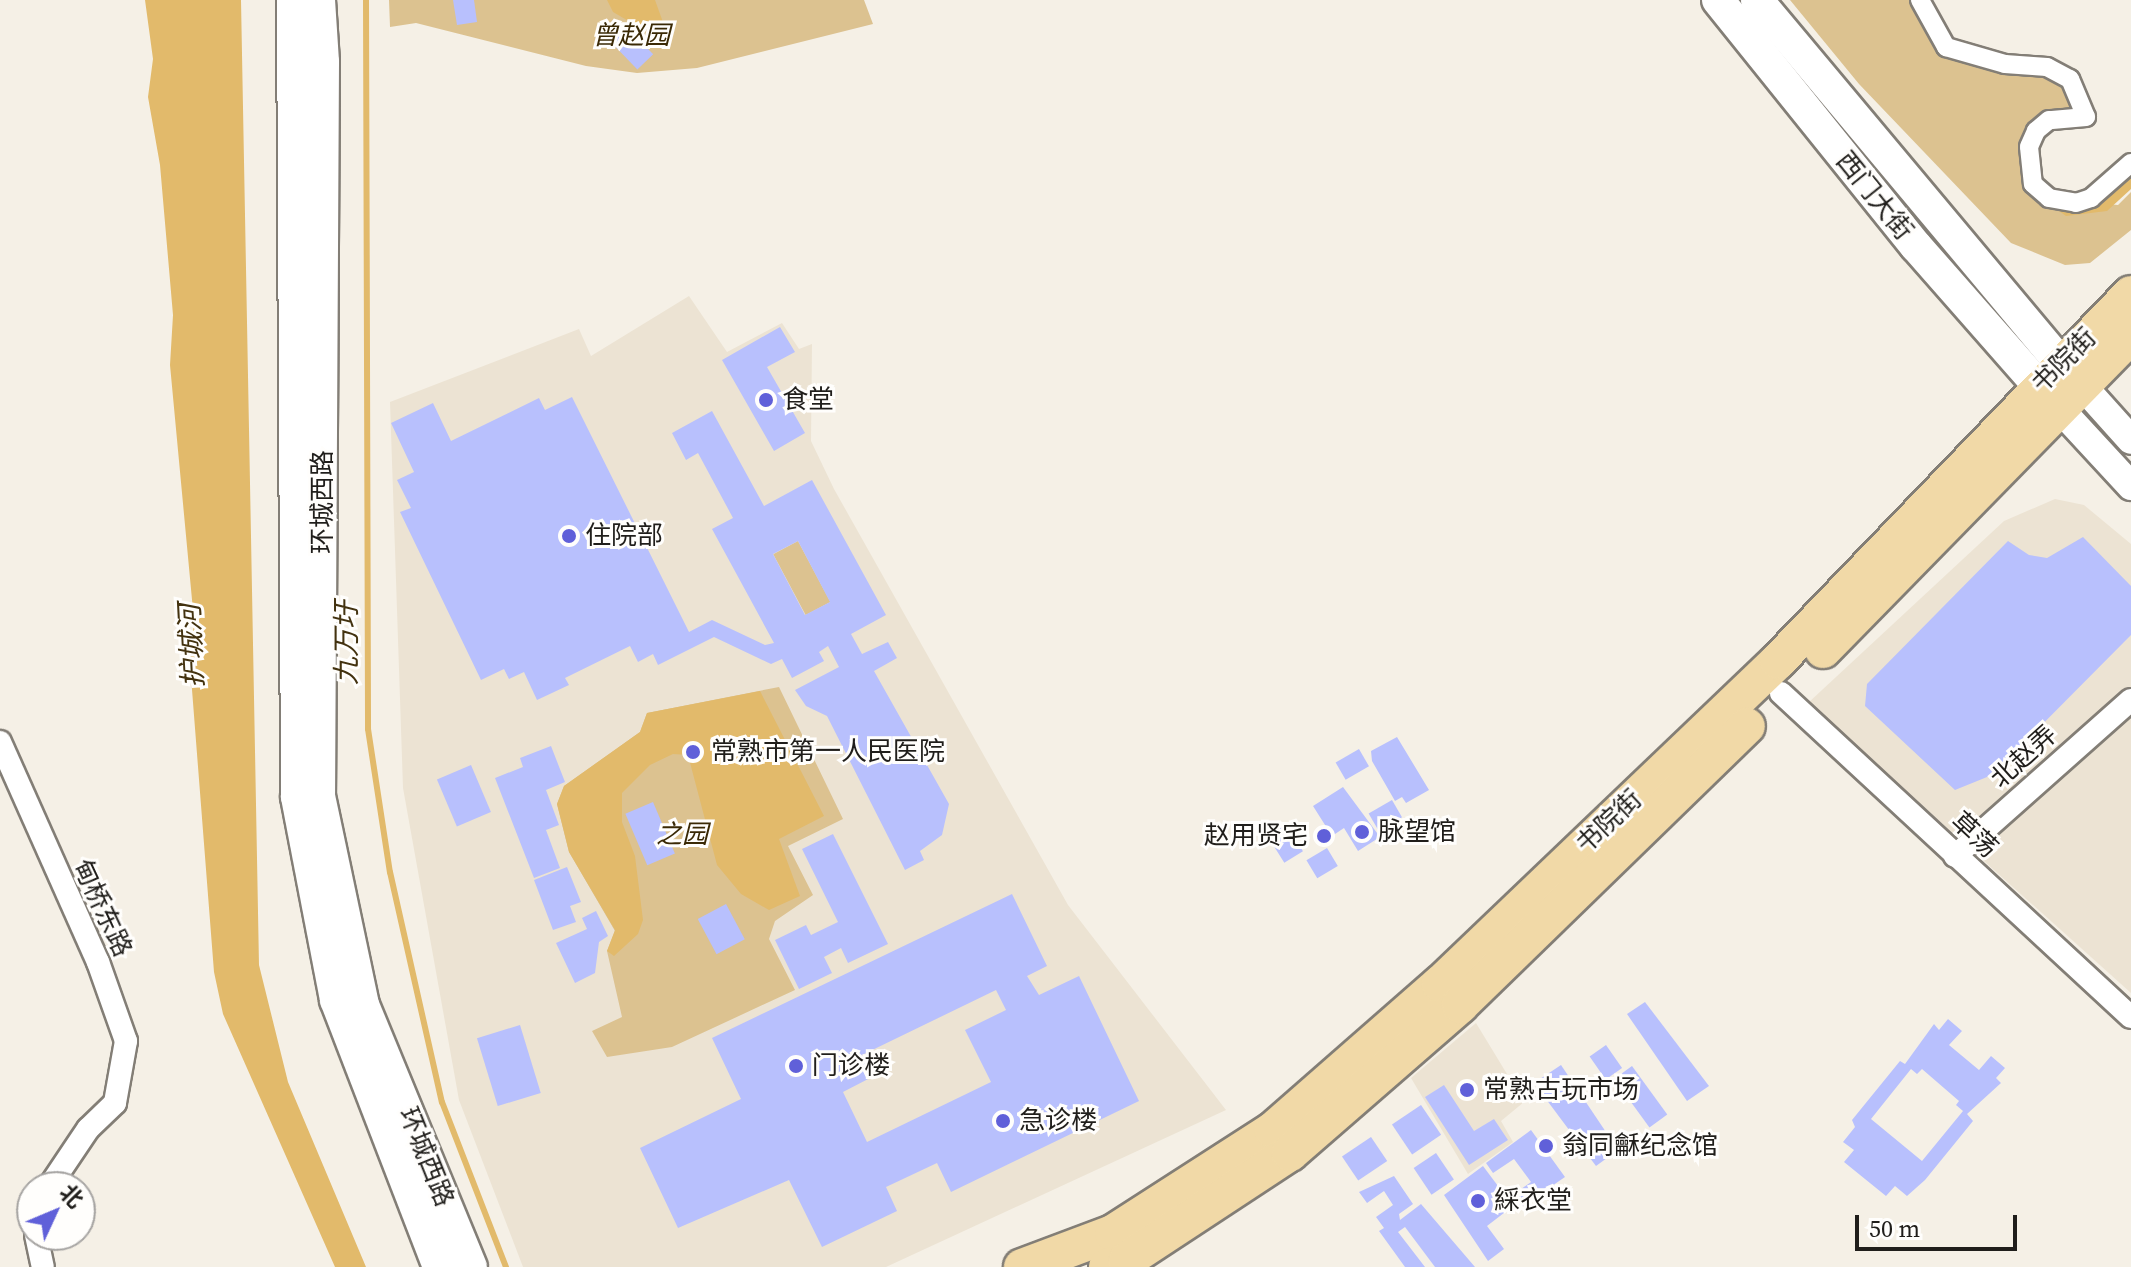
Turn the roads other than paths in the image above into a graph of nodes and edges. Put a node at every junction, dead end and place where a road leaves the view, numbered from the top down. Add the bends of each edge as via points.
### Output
1 (293, 0) edge
2 (319, 0) edge
3 (1718, 0) edge
4 (1757, 0) edge
5 (1920, 0) edge
6 (2131, 163) edge
7 (2131, 294) edge
8 (2131, 336) edge
9 (2060, 385) junction
10 (2131, 440) edge
11 (2131, 486) edge
12 (1781, 693) junction
13 (2131, 700) edge
14 (0, 742) edge
15 (1955, 856) junction
16 (2131, 1017) edge
17 (60, 1171) edge
18 (439, 1267) edge
19 (471, 1267) edge
20 (1022, 1267) edge
21 (1107, 1267) edge

1 - 18 main road, 环城西路 via 297,797 336,1000
2 - 19 main road, 环城西路 via 319,796 363,1005
3 - 9 main road, 西门大街 via 1906,234
4 - 9 main road, 西门大街
5 - 6 street via 1946,47 2005,64 2047,67 2070,79 2086,117 2049,120 2029,147 2033,184 2049,198 2076,203 2091,198
7 - 9 main road, 书院街
8 - 9 main road, 书院街
9 - 10 street
9 - 11 street
9 - 12 main road, 书院街
9 - 20 main road, 书院街 via 1440,984 1273,1130 1113,1233
12 - 15 street, 草荡
12 - 21 main road, 书院街 via 1460,1005 1290,1153 1127,1260
13 - 15 street, 北赵弄
14 - 17 street, 甸桥东路 via 98,962 126,1041 115,1103 88,1129
15 - 16 street, 草荡

